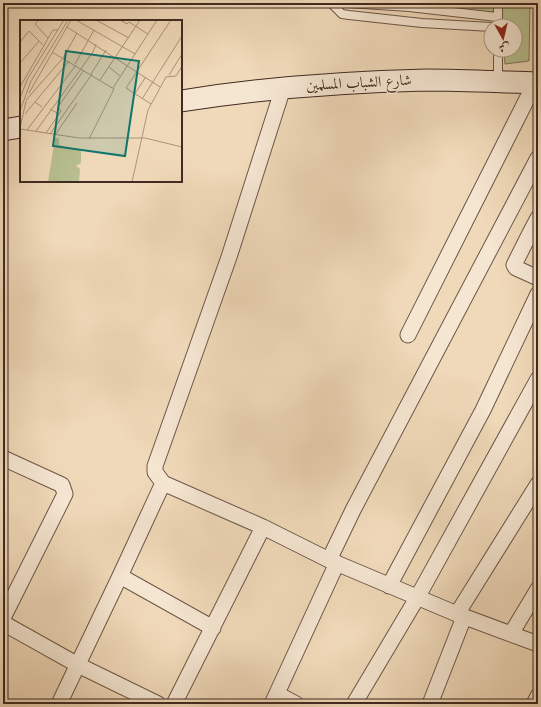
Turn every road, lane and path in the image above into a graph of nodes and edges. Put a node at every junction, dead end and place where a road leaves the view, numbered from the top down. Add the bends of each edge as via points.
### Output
1 (347, 3) edge
2 (498, 3) edge
3 (333, 5) edge
4 (448, 12) junction
5 (498, 18) edge
6 (483, 19) edge
7 (446, 24) junction
8 (483, 26) edge
9 (498, 58) edge
10 (498, 81) junction
11 (537, 83) edge
12 (283, 88) junction
13 (182, 101) edge
14 (20, 127) edge
15 (3, 130) edge
16 (538, 158) edge
17 (538, 218) edge
18 (534, 237) edge
19 (538, 278) edge
20 (538, 294) edge
21 (408, 335) dead end
22 (538, 379) edge
23 (3, 458) edge
24 (163, 483) junction
25 (538, 484) edge
26 (263, 527) junction
27 (333, 562) junction
28 (120, 576) junction
29 (389, 586) junction
30 (538, 589) edge
31 (418, 598) junction
32 (461, 615) junction
33 (3, 618) edge
34 (3, 623) edge
35 (213, 628) junction
36 (511, 634) junction
37 (538, 644) edge
38 (78, 665) junction
39 (538, 696) edge
40 (274, 699) edge
41 (59, 704) edge
42 (158, 704) edge
43 (174, 704) edge
44 (296, 704) edge
45 (354, 704) edge
46 (430, 704) edge
47 (534, 704) edge

1 - 3 lane
1 - 4 lane
2 - 5 lane
3 - 7 lane via 342,14
4 - 6 lane
4 - 7 lane
7 - 8 lane
9 - 10 lane
10 - 11 street, شارع الشباب المسلمين
10 - 12 street, شارع الشباب المسلمين via 402,81
11 - 21 street
12 - 13 street, شارع الشباب المسلمين
12 - 24 street via 229,257 155,466 155,472
14 - 15 street
16 - 27 street via 353,510
17 - 18 street
18 - 19 street via 514,265
20 - 29 street via 483,410
22 - 31 street
23 - 33 street via 62,485 65,494
24 - 26 street
24 - 28 street
25 - 32 street
26 - 27 street
26 - 35 street
27 - 29 street
27 - 40 street
28 - 35 street
28 - 38 street
29 - 31 street
30 - 36 street
31 - 32 street
31 - 45 street
32 - 36 street
32 - 46 street
34 - 38 street
35 - 43 street
36 - 37 street
38 - 41 street
38 - 42 street
39 - 47 street
40 - 44 street

